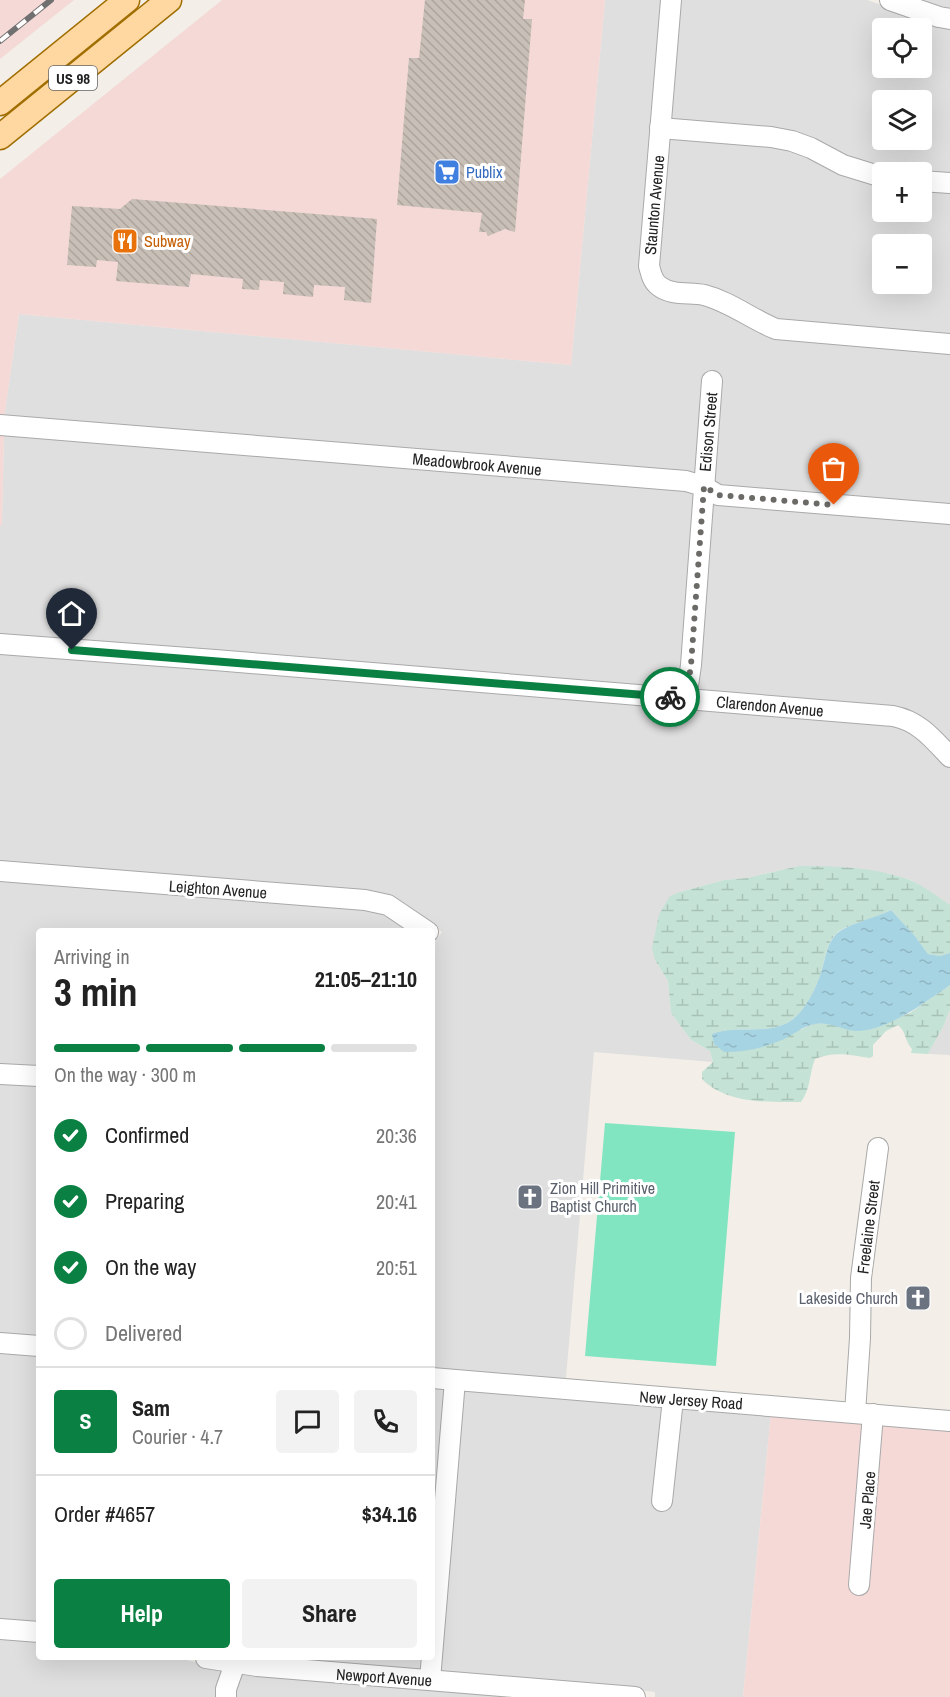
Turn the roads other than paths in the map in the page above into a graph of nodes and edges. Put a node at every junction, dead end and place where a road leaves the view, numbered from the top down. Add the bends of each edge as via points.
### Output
1 (127, 0) edge
2 (169, 0) edge
3 (671, 0) edge
4 (890, 0) edge
5 (149, 9) edge
6 (950, 19) edge
7 (0, 104) edge
8 (660, 128) junction
9 (0, 137) edge
10 (872, 174) edge
11 (932, 182) edge
12 (950, 183) edge
13 (950, 344) edge
14 (712, 381) dead end
15 (0, 425) edge
16 (704, 486) junction
17 (950, 514) edge
18 (0, 644) edge
19 (686, 699) junction
20 (950, 757) edge
21 (0, 871) edge
22 (422, 928) edge
23 (0, 1074) edge
24 (36, 1076) edge
25 (878, 1148) dead end
26 (0, 1343) edge
27 (36, 1346) edge
28 (435, 1378) edge
29 (455, 1380) junction
30 (673, 1399) junction
31 (864, 1414) junction
32 (950, 1421) edge
33 (662, 1501) dead end
34 (859, 1585) dead end
35 (435, 1620) edge
36 (0, 1629) edge
37 (36, 1632) edge
38 (236, 1660) edge
39 (432, 1660) edge
40 (430, 1680) junction
41 (226, 1697) edge
42 (635, 1697) edge

1 - 7 main road, US 98
2 - 5 main road, US 98
3 - 8 street, Staunton Avenue
4 - 6 street
5 - 9 main road, US 98
8 - 10 street via 771,136
8 - 13 street, Staunton Avenue via 649,266 659,286 670,292 702,294 720,300 776,329
11 - 12 street
14 - 16 street, Edison Street
15 - 16 street, Meadowbrook Avenue via 686,481
16 - 17 street, Meadowbrook Avenue via 718,495
16 - 19 street, Edison Street
18 - 19 street, Clarendon Avenue
19 - 20 street, Clarendon Avenue via 903,718 924,730
21 - 22 street, Leighton Avenue via 365,900 388,905
23 - 24 street
25 - 31 street, Freelaine Street via 861,1278
26 - 27 street
28 - 29 street, New Jersey Road
29 - 30 street, New Jersey Road
29 - 35 street
30 - 31 street, New Jersey Road
30 - 33 street
31 - 32 street, New Jersey Road
31 - 34 street, Jae Place
36 - 37 street
38 - 40 street, Newport Avenue
38 - 41 street
39 - 40 street
40 - 42 street, Newport Avenue

